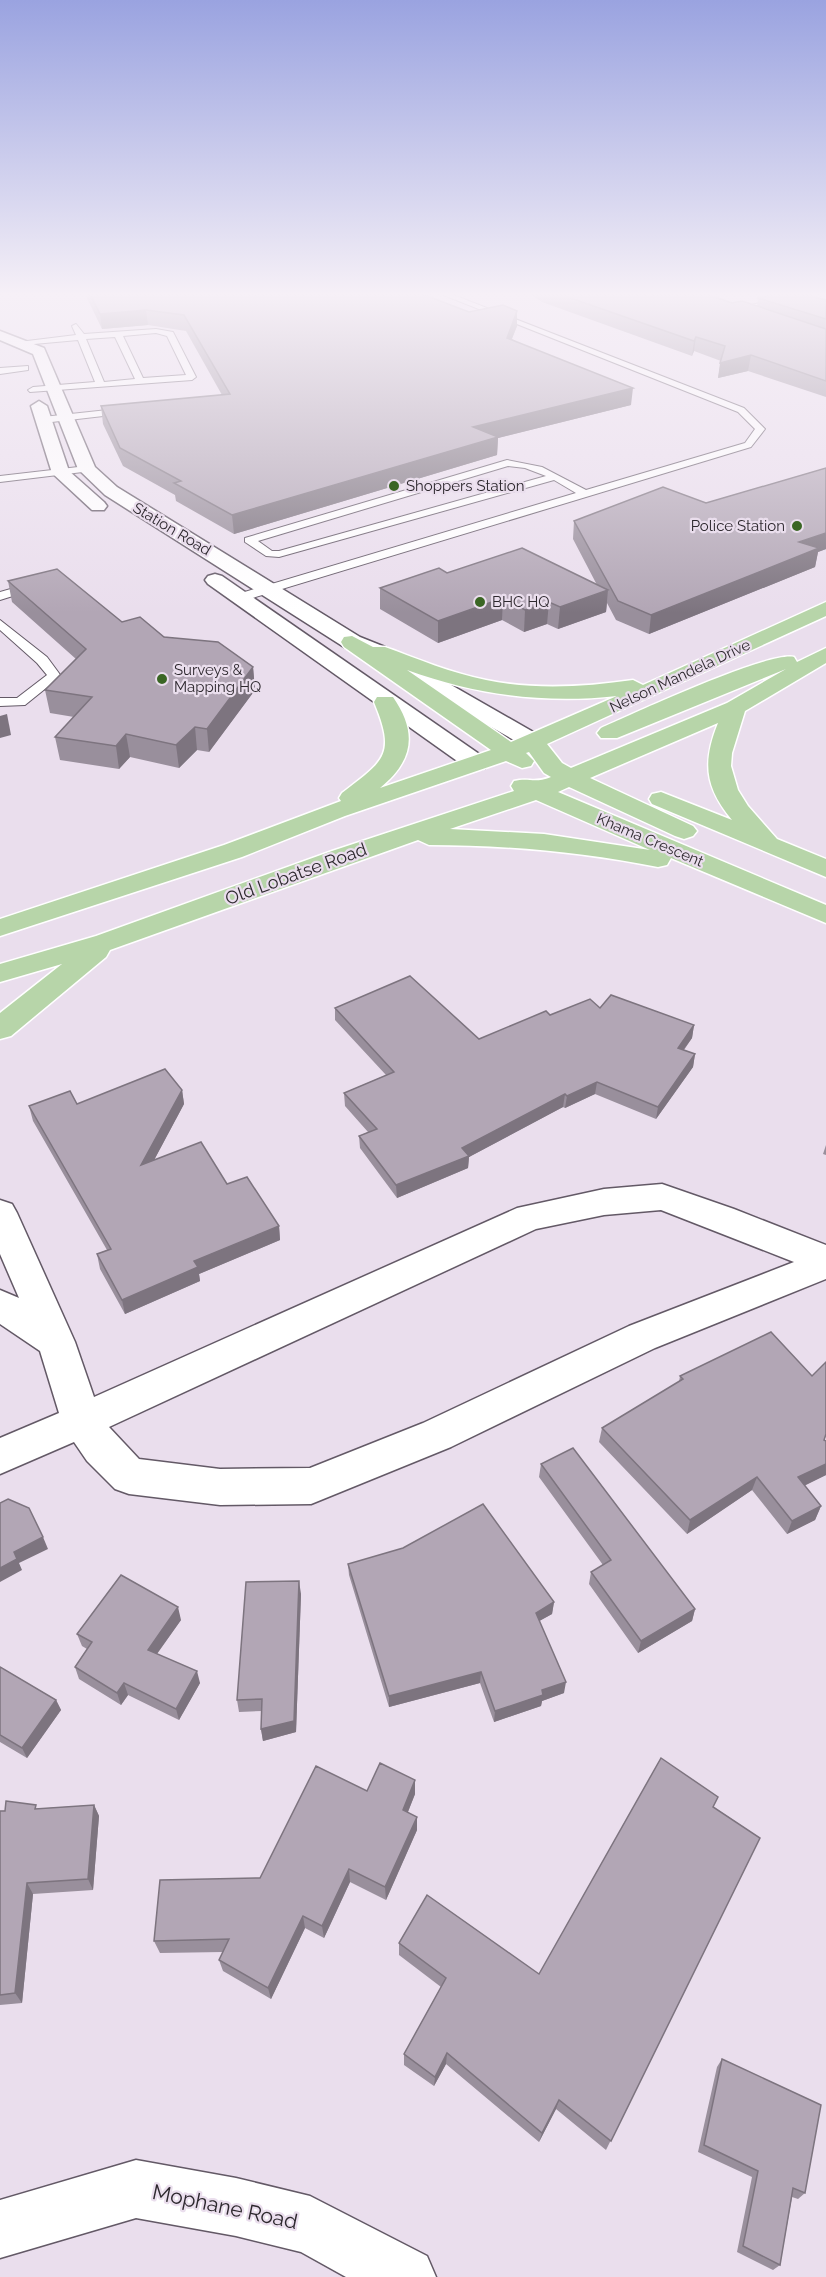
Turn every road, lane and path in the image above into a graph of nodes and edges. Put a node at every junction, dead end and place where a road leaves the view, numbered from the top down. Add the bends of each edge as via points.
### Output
1 (36, 400) edge
2 (59, 400) edge
3 (716, 400) edge
4 (132, 411) edge
5 (64, 416) junction
6 (43, 420) junction
7 (87, 470) junction
8 (61, 472) junction
9 (554, 477) junction
10 (0, 479) edge
11 (587, 495) junction
12 (364, 504) junction
13 (117, 518) dead end
14 (398, 522) junction
15 (142, 535) dead end
16 (28, 588) edge
17 (270, 588) junction
18 (0, 596) edge
19 (242, 597) junction
20 (826, 608) edge
21 (0, 624) edge
22 (352, 642) junction
23 (377, 652) junction
24 (826, 653) edge
25 (679, 677) junction
26 (0, 702) edge
27 (385, 702) junction
28 (735, 708) junction
29 (476, 763) junction
30 (547, 763) junction
31 (336, 811) junction
32 (396, 838) junction
33 (778, 850) junction
34 (233, 851) junction
35 (826, 869) edge
36 (724, 873) junction
37 (826, 897) edge
38 (826, 915) edge
39 (0, 928) edge
40 (106, 942) junction
41 (0, 973) edge
42 (0, 1029) edge
43 (0, 1213) edge
44 (826, 1262) edge
45 (0, 1305) edge
46 (56, 1342) junction
47 (82, 1421) junction
48 (0, 1456) edge
49 (0, 2229) edge
50 (406, 2277) edge

1 - 6 street
2 - 5 street, Station Road
3 - 11 lane via 741,410 760,429 748,445
4 - 5 lane
5 - 6 lane
5 - 7 street, Station Road
6 - 8 street
7 - 8 lane
7 - 17 street, Station Road via 111,491
8 - 10 lane
8 - 13 street via 91,501
9 - 11 lane
9 - 12 lane via 525,465 507,463
9 - 14 lane
11 - 17 lane
12 - 14 lane
12 - 14 lane via 249,540 270,554 279,554
15 - 19 street, Station Road
16 - 18 lane
17 - 19 lane
17 - 22 street, Station Road
19 - 27 street, Station Road
20 - 25 main road, Nelson Mandela Drive
21 - 26 lane via 42,660 54,676 20,702
22 - 23 street, Station Road
22 - 30 main road via 442,707
23 - 25 main road via 450,678 531,691 602,691
23 - 30 street, Station Road
24 - 28 main road
24 - 30 main road via 766,667
25 - 30 main road, Nelson Mandela Drive
27 - 29 street, Station Road
27 - 31 main road via 398,735 393,757 387,769
28 - 30 main road
28 - 33 main road via 720,753 722,779 743,820
29 - 30 main road, Khama Crescent
29 - 31 main road
30 - 32 main road, Old Lobatse Road
30 - 33 main road, Khama Crescent
30 - 34 main road via 310,840
30 - 36 main road, Khama Crescent
30 - 37 main road
31 - 34 main road
32 - 36 main road via 481,836 550,842 630,852
32 - 40 main road, Old Lobatse Road
33 - 35 main road, Khama Crescent
34 - 39 main road
36 - 38 main road, Khama Crescent
40 - 41 main road, Old Lobatse Road
40 - 42 main road
43 - 46 street
44 - 47 street via 662,1197 604,1202 529,1217
44 - 47 street via 642,1337 437,1435 311,1486 220,1487 129,1476 101,1449
45 - 46 street
46 - 47 street
47 - 48 street
49 - 50 street, Mophane Road via 136,2189 310,2225

